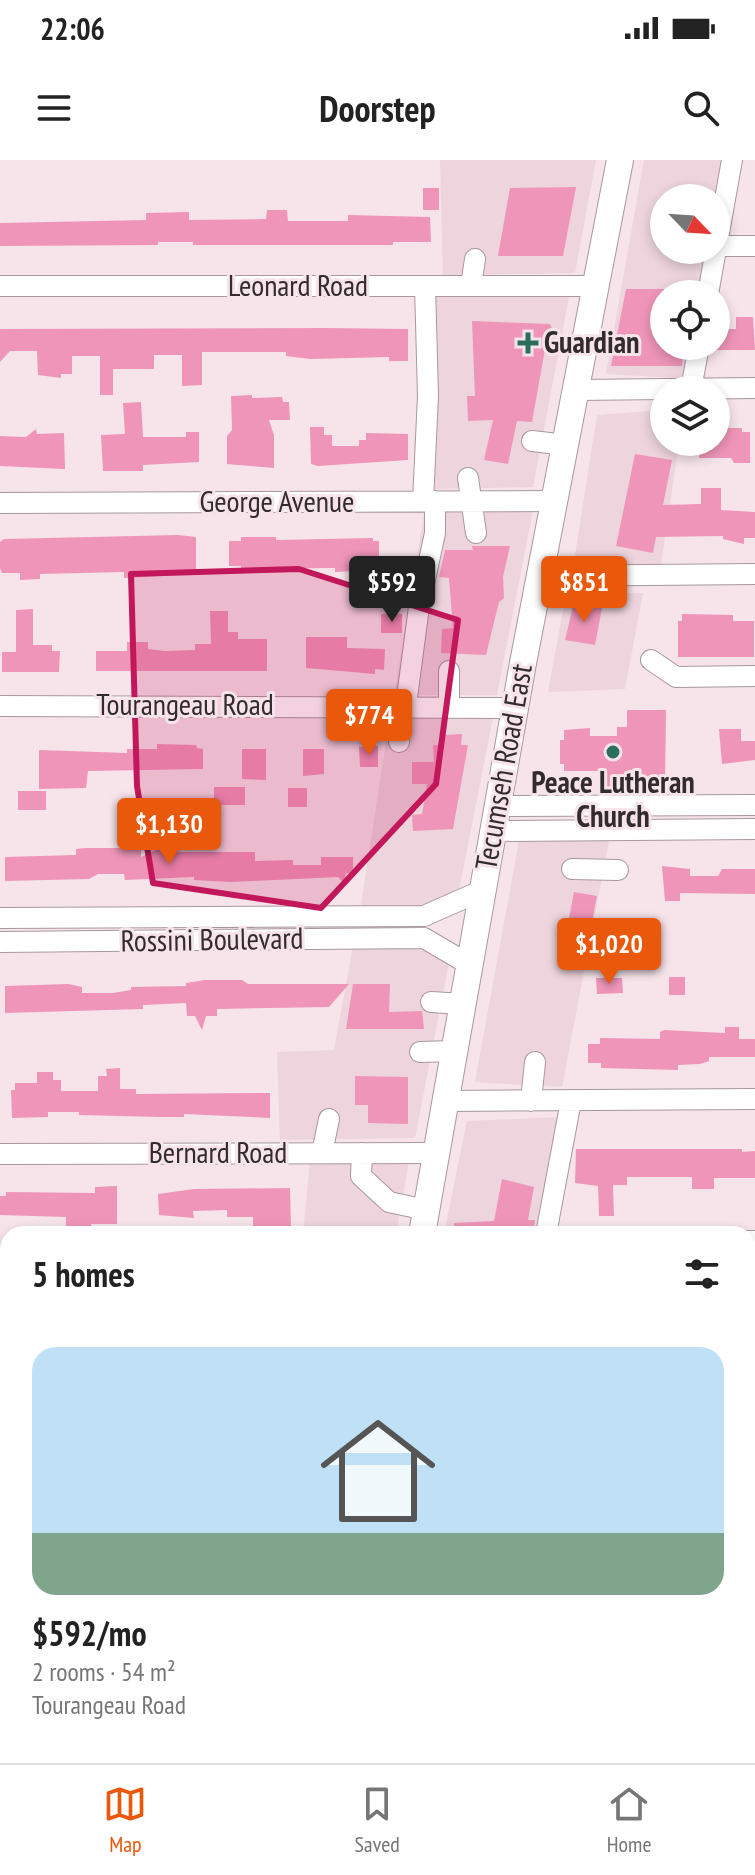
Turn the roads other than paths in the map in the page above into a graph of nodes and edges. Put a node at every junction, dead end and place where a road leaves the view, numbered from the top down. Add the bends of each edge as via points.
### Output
1 (620, 160) edge
2 (732, 160) edge
3 (728, 184) edge
4 (730, 246) edge
5 (755, 246) edge
6 (475, 259) dead end
7 (0, 286) edge
8 (425, 286) junction
9 (596, 286) junction
10 (457, 292) junction
11 (730, 388) edge
12 (755, 388) edge
13 (650, 389) edge
14 (577, 390) junction
15 (532, 441) dead end
16 (566, 445) junction
17 (468, 478) dead end
18 (429, 501) junction
19 (472, 501) junction
20 (555, 501) junction
21 (0, 503) edge
22 (476, 533) dead end
23 (755, 574) edge
24 (540, 576) junction
25 (651, 660) dead end
26 (449, 671) dead end
27 (755, 676) edge
28 (401, 705) junction
29 (0, 706) edge
30 (449, 706) junction
31 (515, 708) junction
32 (399, 742) dead end
33 (632, 805) junction
34 (755, 805) edge
35 (495, 818) junction
36 (755, 829) edge
37 (633, 830) junction
38 (572, 869) dead end
39 (618, 870) dead end
40 (483, 890) junction
41 (424, 916) junction
42 (0, 918) edge
43 (424, 938) junction
44 (0, 942) edge
45 (470, 965) junction
46 (431, 1002) dead end
47 (463, 1004) junction
48 (454, 1051) junction
49 (420, 1052) dead end
50 (535, 1062) dead end
51 (755, 1099) edge
52 (446, 1101) junction
53 (531, 1101) junction
54 (571, 1101) junction
55 (329, 1119) dead end
56 (322, 1153) junction
57 (362, 1153) junction
58 (436, 1153) junction
59 (0, 1154) edge
60 (424, 1222) edge
61 (548, 1226) edge

1 - 9 main road, Tecumseh Road East
2 - 3 street
4 - 5 street
6 - 10 street
7 - 8 street, Leonard Road
8 - 10 street, Leonard Road
8 - 18 street
9 - 10 street, Leonard Road via 542,294
9 - 14 main road, Tecumseh Road East
11 - 12 street
13 - 14 street
14 - 16 main road, Tecumseh Road East
15 - 16 street
16 - 20 main road, Tecumseh Road East
17 - 19 street
18 - 19 street, George Avenue
18 - 21 street, George Avenue
18 - 28 street via 435,533
19 - 20 street, George Avenue
19 - 22 street
20 - 24 main road, Tecumseh Road East
23 - 24 street
24 - 31 main road, Tecumseh Road East
25 - 27 street via 676,677
26 - 30 street
28 - 29 street, Tourangeau Road
28 - 30 street, Tourangeau Road
28 - 32 street
30 - 31 street, Tourangeau Road
31 - 35 main road, Tecumseh Road East
33 - 34 street
33 - 35 street
33 - 37 street
35 - 37 street
35 - 40 main road, Tecumseh Road East
36 - 37 street
38 - 39 street
40 - 41 street, Rossini Boulevard
40 - 45 main road, Tecumseh Road East
41 - 42 street, Rossini Boulevard
41 - 43 street
43 - 44 street, Rossini Boulevard
43 - 45 street
45 - 47 main road, Tecumseh Road East
46 - 47 street
47 - 48 main road, Tecumseh Road East
48 - 49 street
48 - 52 main road, Tecumseh Road East
50 - 53 street
51 - 54 street
52 - 53 street
52 - 58 main road, Tecumseh Road East
53 - 54 street
54 - 61 street
55 - 56 street
56 - 57 street, Bernard Road
56 - 59 street, Bernard Road
57 - 58 street, Bernard Road
57 - 60 street via 361,1176 389,1202
58 - 60 main road, Tecumseh Road East

